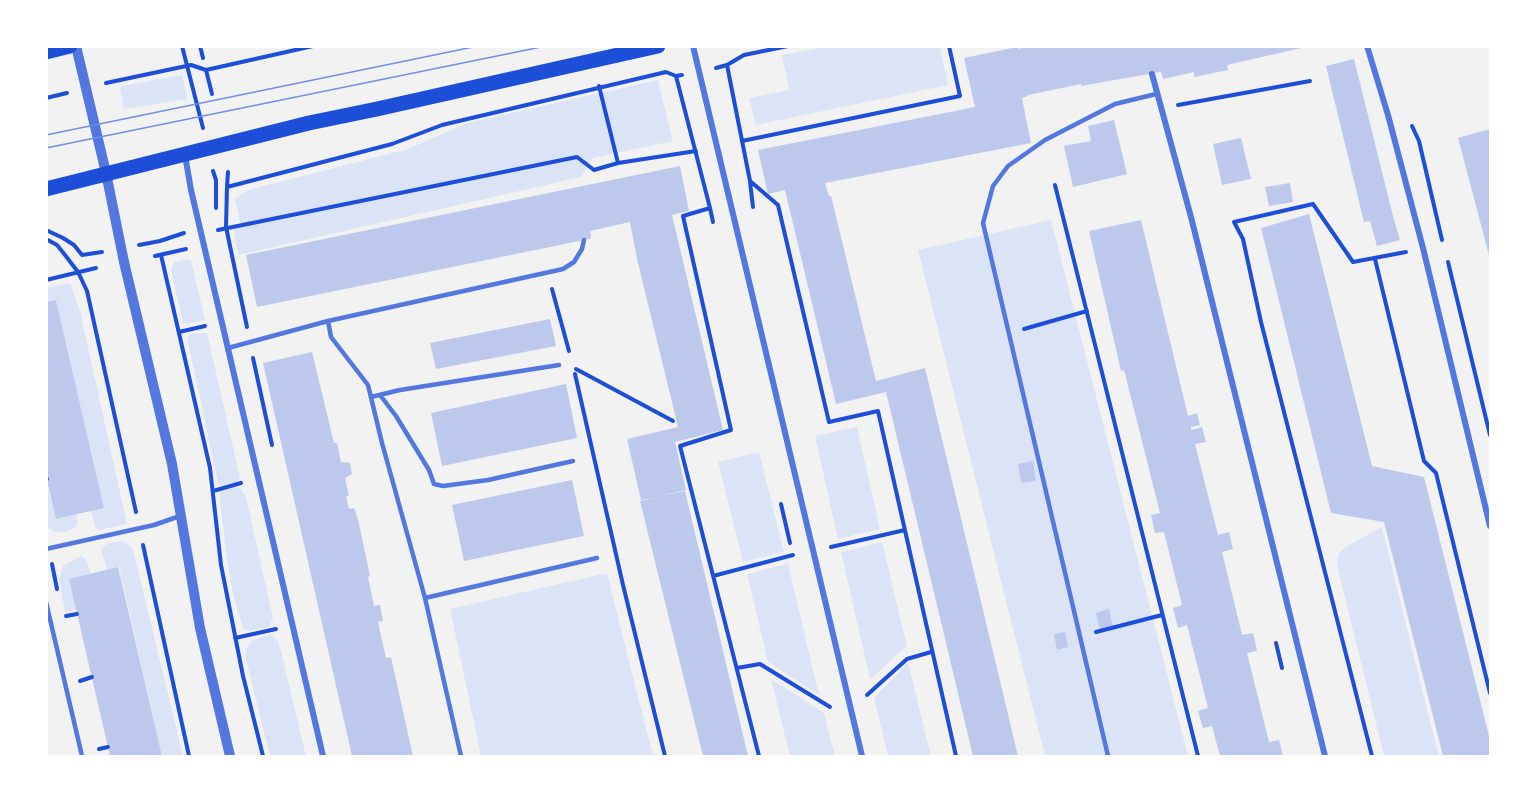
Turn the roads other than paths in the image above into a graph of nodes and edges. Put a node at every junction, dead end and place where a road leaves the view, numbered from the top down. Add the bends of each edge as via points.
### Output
1 (70, 46) edge
2 (76, 46) edge
3 (658, 46) edge
4 (693, 46) edge
5 (1367, 46) edge
6 (46, 52) edge
7 (1152, 74) dead end
8 (1156, 94) junction
9 (185, 154) junction
10 (106, 173) junction
11 (46, 189) edge
12 (584, 240) dead end
13 (328, 321) junction
14 (228, 348) junction
15 (559, 365) dead end
16 (380, 395) junction
17 (370, 398) junction
18 (573, 461) dead end
19 (180, 516) junction
20 (1491, 526) edge
21 (46, 549) edge
22 (597, 558) dead end
23 (425, 598) junction
24 (46, 602) edge
25 (82, 756) edge
26 (230, 756) edge
27 (323, 756) edge
28 (461, 756) edge
29 (862, 756) edge
30 (1108, 756) edge
31 (1325, 756) edge

1 - 6 main road
2 - 10 street
3 - 9 main road
4 - 29 street
5 - 20 street via 1423,248
7 - 8 street
8 - 30 lane via 1119,102 1045,140 1008,166 993,186 983,223
8 - 31 street via 1191,217
9 - 10 main road
9 - 14 street
10 - 11 main road
10 - 19 street via 172,464
12 - 13 lane via 574,262 562,269
13 - 14 lane
13 - 17 lane via 331,337 368,385
14 - 27 street
15 - 16 lane
16 - 17 lane
16 - 18 lane via 434,484 488,480
17 - 23 lane
19 - 21 lane
19 - 26 street via 200,628
22 - 23 lane
23 - 28 lane
24 - 25 lane

